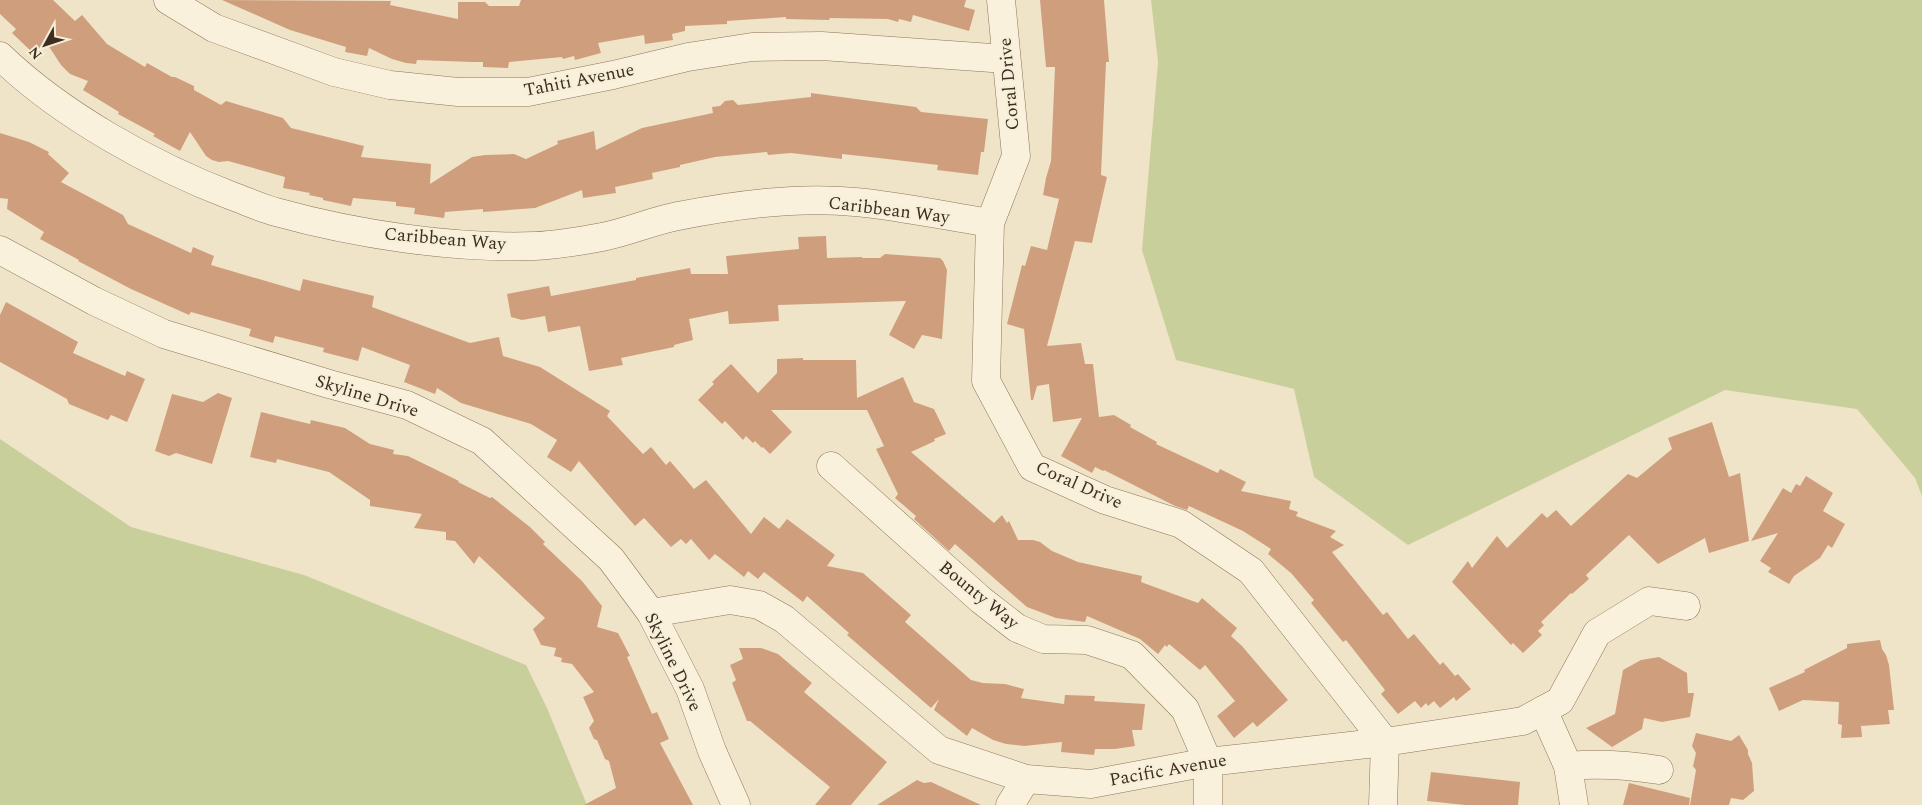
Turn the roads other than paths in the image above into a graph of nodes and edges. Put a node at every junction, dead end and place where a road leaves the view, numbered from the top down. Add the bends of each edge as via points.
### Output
1 (168, 0) edge
2 (1001, 0) edge
3 (0, 56) edge
4 (1006, 59) junction
5 (990, 223) junction
6 (0, 250) edge
7 (832, 466) dead end
8 (1686, 606) dead end
9 (651, 614) junction
10 (1543, 710) junction
11 (1385, 742) junction
12 (1208, 762) junction
13 (1568, 766) junction
14 (1659, 770) dead end
15 (1026, 779) junction
16 (736, 805) edge
17 (1010, 805) edge
18 (1208, 805) edge
19 (1383, 805) edge
20 (1574, 805) edge

1 - 4 street, Tahiti Avenue via 214,28 334,72 390,86 458,92 528,92 688,57 752,47 822,46
2 - 4 street, Coral Drive
3 - 5 street, Caribbean Way via 17,73 91,126 205,186 274,212 406,238 469,245 537,246 603,237 676,216 792,201 854,202
4 - 5 street, Coral Drive via 1016,156
5 - 11 street, Coral Drive via 986,381 1032,467 1105,500 1181,524 1251,571
6 - 9 street, Skyline Drive via 94,301 164,334 407,406 482,441 611,559
7 - 12 street, Bounty Way via 1016,628 1043,639 1087,640 1132,655 1185,709
8 - 10 street, Pacific Avenue via 1648,600 1597,633 1560,701
9 - 15 street, Pacific Avenue via 730,600 759,605 784,619 939,750
9 - 16 street, Skyline Drive via 690,689
10 - 11 street, Pacific Avenue via 1523,721
10 - 13 street
11 - 12 street, Pacific Avenue
11 - 19 street
12 - 15 street, Pacific Avenue via 1091,784
12 - 18 street, Bounty Way
13 - 14 street via 1623,764
13 - 20 street
15 - 17 street

